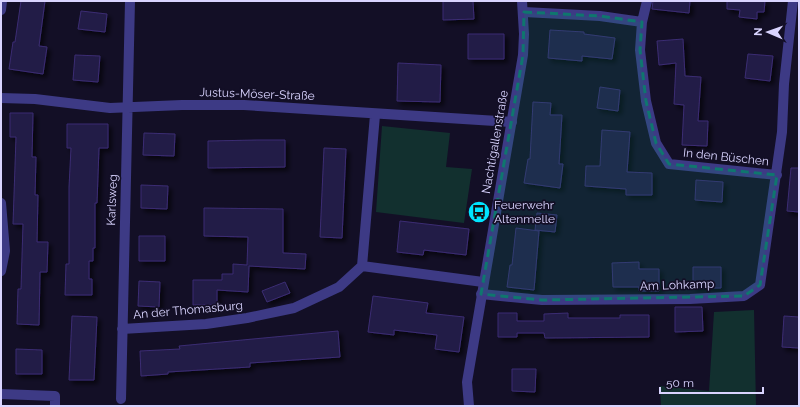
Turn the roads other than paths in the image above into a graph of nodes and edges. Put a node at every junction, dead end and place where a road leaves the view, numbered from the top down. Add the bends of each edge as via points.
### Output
1 (2, 1) edge
2 (130, 1) edge
3 (522, 1) edge
4 (647, 1) edge
5 (793, 1) edge
6 (1, 10) edge
7 (524, 12) junction
8 (642, 22) junction
9 (1, 98) edge
10 (128, 107) junction
11 (375, 115) junction
12 (512, 122) junction
13 (777, 175) junction
14 (1, 203) edge
15 (362, 266) junction
16 (1, 270) edge
17 (484, 282) junction
18 (481, 294) junction
19 (122, 329) junction
20 (1, 394) edge
21 (121, 399) dead end
22 (55, 406) edge
23 (469, 406) edge

1 - 6 street
2 - 10 street, Karlsweg
3 - 7 street, Nachtigallenstraße
4 - 8 street, In den Büschen
5 - 13 street, In den Büschen
7 - 8 street via 600,16
7 - 12 street, Nachtigallenstraße via 523,54
8 - 13 street, In den Büschen via 640,50 646,101 656,143 669,164
9 - 10 street, Justus-Möser-Straße via 35,99 92,107
10 - 11 street, Justus-Möser-Straße via 244,105
10 - 19 street, Karlsweg
11 - 12 street, Justus-Möser-Straße
11 - 15 street
12 - 17 street, Nachtigallenstraße
13 - 18 street, Am Lohkamp via 760,285 744,296 542,300
14 - 16 street via 5,251
15 - 17 street
15 - 19 street, An der Thomasburg via 339,287 294,308 206,324
17 - 18 street, Nachtigallenstraße
18 - 23 street, Nachtigallenstraße via 467,382
19 - 21 street, Karlsweg
20 - 22 street via 55,396

